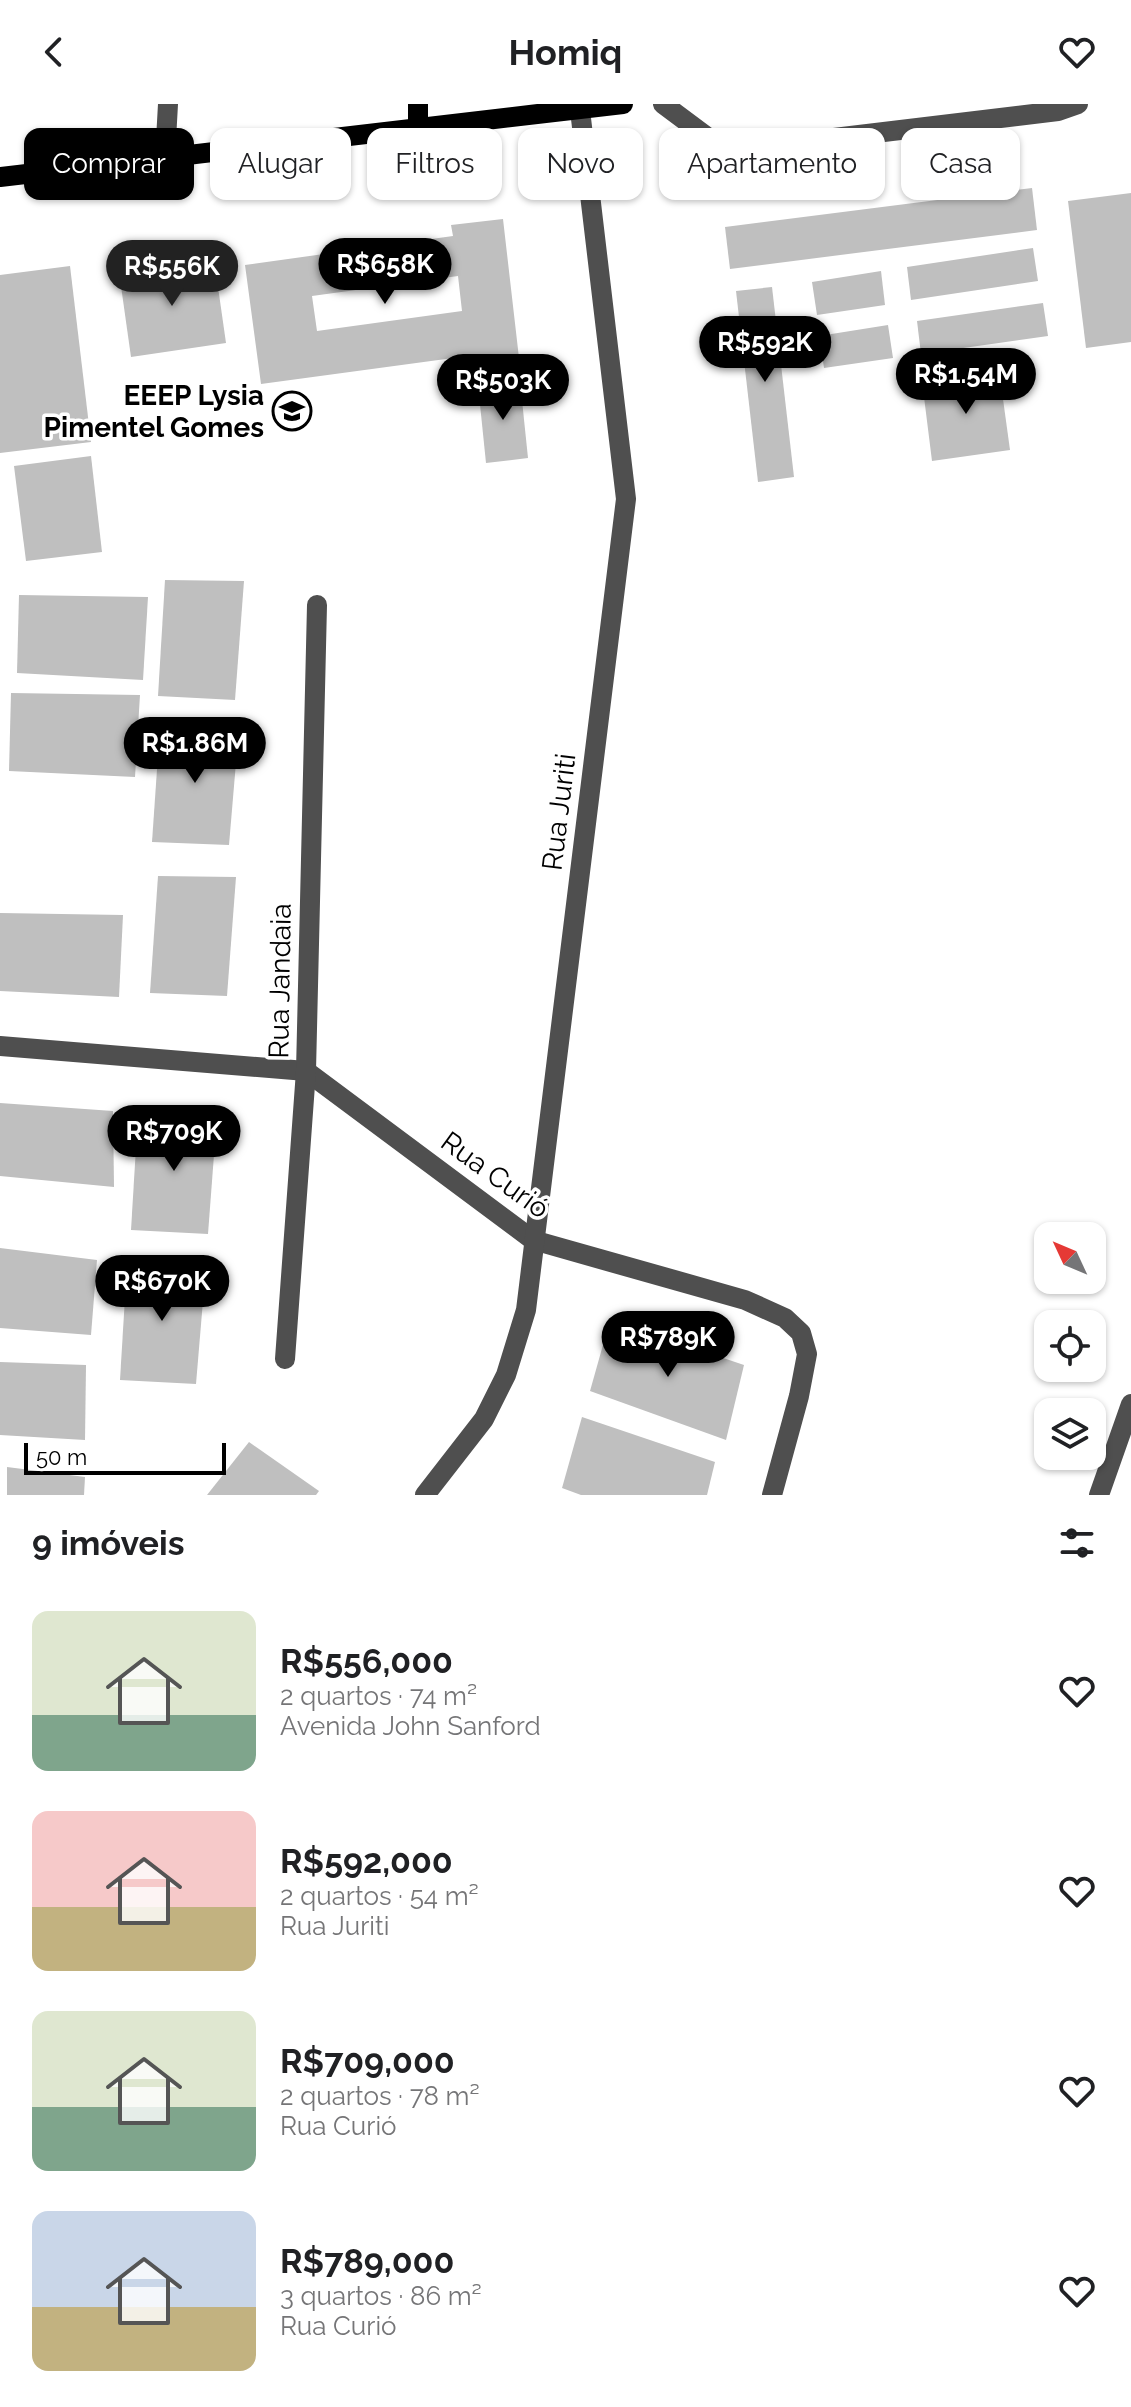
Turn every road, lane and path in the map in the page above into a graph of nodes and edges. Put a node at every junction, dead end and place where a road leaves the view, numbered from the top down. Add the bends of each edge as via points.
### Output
1 (168, 104) edge
2 (418, 104) edge
3 (623, 104) edge
4 (663, 104) edge
5 (1078, 104) edge
6 (580, 110) junction
7 (460, 113) edge
8 (418, 127) junction
9 (167, 128) edge
10 (194, 154) edge
11 (24, 174) edge
12 (0, 177) edge
13 (317, 605) dead end
14 (0, 1046) edge
15 (306, 1071) junction
16 (533, 1240) junction
17 (285, 1359) dead end
18 (1131, 1404) edge
19 (425, 1495) edge
20 (772, 1495) edge
21 (1099, 1495) edge

1 - 9 street
2 - 8 main road
3 - 6 main road
4 - 5 street via 726,151 1058,111
6 - 7 main road
6 - 16 street, Rua Juriti via 626,499
7 - 8 main road
8 - 10 main road
11 - 12 main road
13 - 15 street, Rua Jandaia
14 - 15 street
15 - 16 street, Rua Curió
15 - 17 street, Rua Jandaia
16 - 19 street, Rua Juriti via 526,1310 506,1375 484,1419
16 - 20 street, Rua Curió via 745,1300 785,1318 801,1333 807,1354
18 - 21 street

